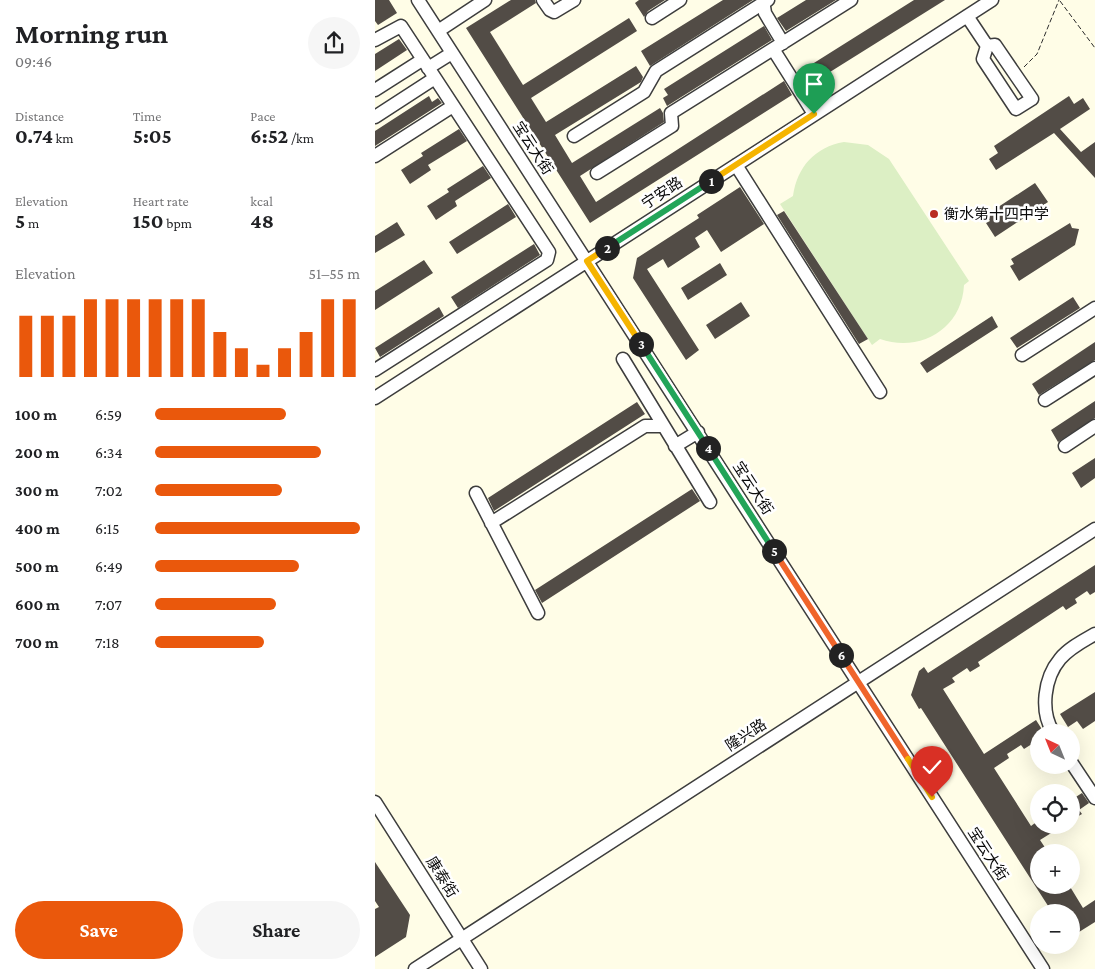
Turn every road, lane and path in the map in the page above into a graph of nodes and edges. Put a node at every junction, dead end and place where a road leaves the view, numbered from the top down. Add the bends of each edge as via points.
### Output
1 (418, 0) edge
2 (485, 0) edge
3 (543, 0) edge
4 (574, 0) edge
5 (681, 0) edge
6 (851, 0) edge
7 (992, 0) edge
8 (1060, 0) edge
9 (765, 1) edge
10 (978, 4) edge
11 (967, 16) junction
12 (652, 18) dead end
13 (438, 31) junction
14 (375, 40) edge
15 (778, 46) junction
16 (987, 46) junction
17 (1095, 48) edge
18 (452, 53) junction
19 (428, 69) junction
20 (1015, 74) junction
21 (375, 90) edge
22 (453, 106) junction
23 (814, 114) junction
24 (375, 117) edge
25 (574, 136) dead end
26 (375, 156) edge
27 (736, 165) junction
28 (597, 174) dead end
29 (587, 261) junction
30 (1095, 308) edge
31 (1022, 355) dead end
32 (623, 359) dead end
33 (1095, 368) edge
34 (375, 369) edge
35 (880, 392) dead end
36 (375, 398) edge
37 (1045, 400) dead end
38 (662, 426) junction
39 (1095, 426) edge
40 (698, 432) junction
41 (675, 446) junction
42 (1065, 446) dead end
43 (476, 493) dead end
44 (710, 502) dead end
45 (491, 523) junction
46 (1095, 529) edge
47 (538, 613) dead end
48 (1095, 634) edge
49 (858, 682) junction
50 (1048, 724) edge
51 (1079, 774) edge
52 (1095, 798) edge
53 (375, 802) edge
54 (462, 939) junction
55 (415, 969) edge
56 (481, 969) edge
57 (1043, 969) edge

1 - 13 street, 宝云大街
2 - 13 street
3 - 4 street via 554,12
5 - 12 street
6 - 15 street
7 - 10 street, 宁安路
8 - 17 path
8 - 20 path via 1037,54
9 - 15 street via 765,14
9 - 25 street via 655,71 644,92
10 - 11 street, 宁安路
11 - 16 street
11 - 23 street, 宁安路
13 - 18 street, 宝云大街
14 - 19 street via 401,26
15 - 23 street
15 - 28 street via 671,113 672,126
16 - 20 street via 999,48
16 - 20 street via 983,59 1016,109 1031,99
18 - 19 street
18 - 29 street, 宝云大街
19 - 21 street
19 - 22 street
19 - 24 street
22 - 26 street
22 - 34 street via 549,252 547,260
23 - 27 street, 宁安路
27 - 29 street, 宁安路
27 - 35 street
29 - 36 street, 宁安路
29 - 40 street, 宝云大街
30 - 31 street
32 - 38 street
33 - 37 street
38 - 41 street
38 - 45 street via 645,426
39 - 42 street
40 - 41 street
40 - 49 street, 宝云大街
41 - 44 street
43 - 45 street
45 - 47 street
46 - 49 street, 隆兴路
48 - 50 street via 1069,650 1052,670 1046,692
49 - 54 street, 隆兴路
49 - 57 street, 宝云大街
51 - 52 street
53 - 54 street, 康泰街
54 - 55 street, 隆兴路
54 - 56 street, 康泰街

